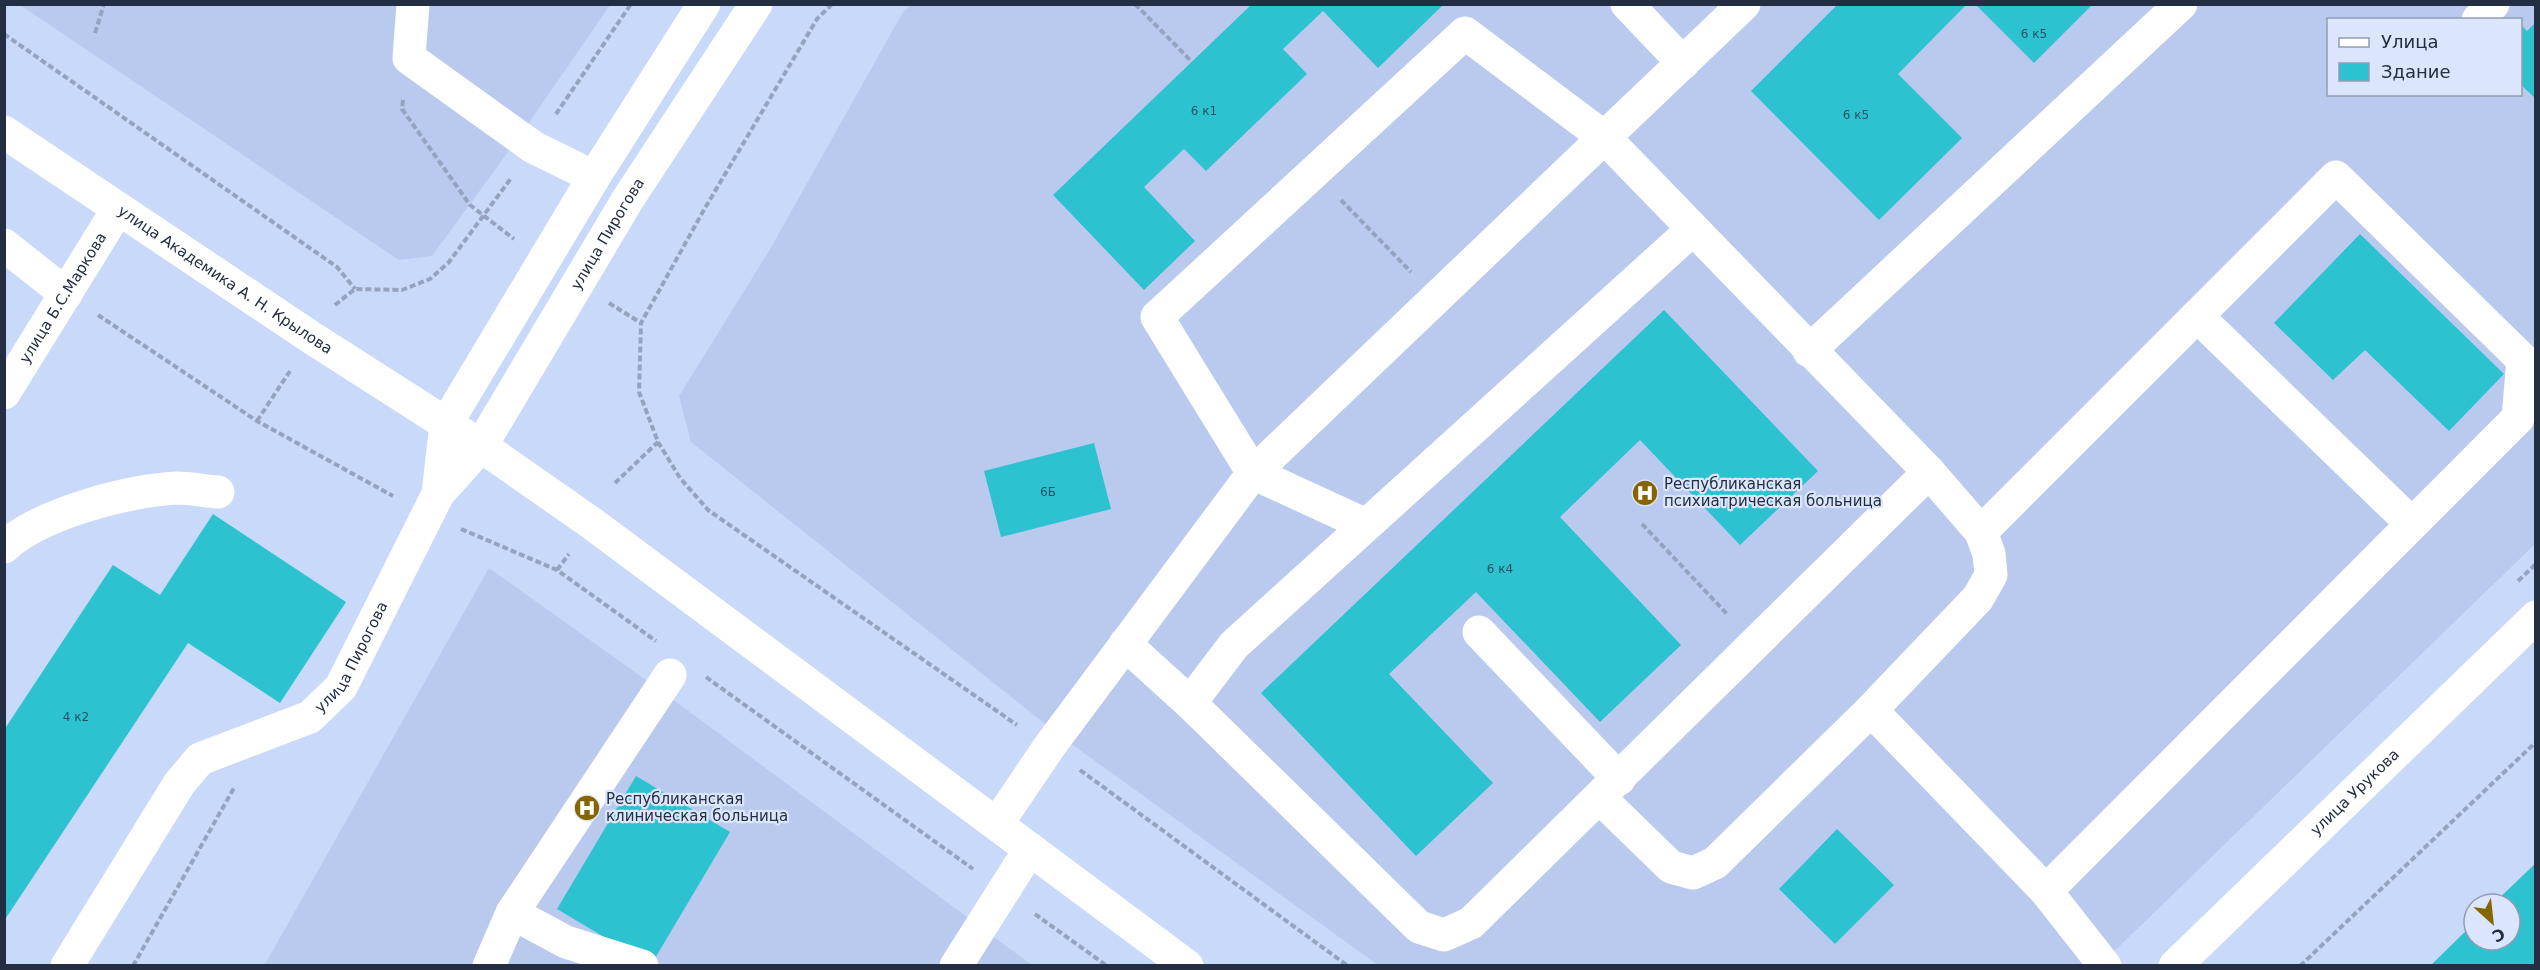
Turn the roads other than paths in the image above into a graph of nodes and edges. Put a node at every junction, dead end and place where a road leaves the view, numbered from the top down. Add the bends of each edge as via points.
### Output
1 (413, 4) edge
2 (704, 4) edge
3 (756, 4) edge
4 (1627, 4) edge
5 (1744, 4) edge
6 (2181, 4) edge
7 (2493, 4) edge
8 (2480, 18) edge
9 (1683, 63) junction
10 (4, 132) edge
11 (1605, 138) junction
12 (594, 177) junction
13 (118, 209) junction
14 (1692, 230) junction
15 (4, 245) edge
16 (66, 294) junction
17 (2197, 316) junction
18 (1809, 351) junction
19 (8, 382) edge
20 (446, 424) junction
21 (481, 446) junction
22 (1929, 472) junction
23 (1253, 473) junction
24 (218, 492) dead end
25 (438, 494) junction
26 (2411, 523) junction
27 (1366, 525) junction
28 (1981, 532) junction
29 (4, 547) edge
30 (2535, 617) edge
31 (1479, 632) dead end
32 (1125, 644) junction
33 (677, 664) road end
34 (1190, 703) junction
35 (1871, 710) junction
36 (1609, 788) junction
37 (997, 824) junction
38 (1030, 849) junction
39 (2046, 891) junction
40 (512, 913) junction
41 (67, 966) edge
42 (489, 966) edge
43 (642, 966) edge
44 (956, 966) edge
45 (1187, 966) edge
46 (2105, 966) edge
47 (2175, 966) edge

1 - 12 street via 409,58 533,147
2 - 12 street, улица Пирогова
3 - 21 street, улица Пирогова via 628,199
4 - 9 street
5 - 9 street
6 - 18 street
7 - 8 street
9 - 11 street
10 - 13 street, улица Академика А. Н. Крылова
11 - 14 street
11 - 23 street
11 - 23 street via 1465,33 1157,317
12 - 20 street, улица Пирогова
13 - 16 street, улица Б.С.Маркова
13 - 20 street, улица Академика А. Н. Крылова
14 - 18 street
14 - 27 street
15 - 16 street
16 - 19 street, улица Б.С.Маркова
17 - 26 street
17 - 26 street via 2336,177 2523,360 2518,418
17 - 28 street
18 - 22 street
20 - 21 street, улица Академика А. Н. Крылова
20 - 25 street, улица Пирогова
21 - 25 street, улица Пирогова
21 - 37 street, улица Академика А. Н. Крылова via 590,522
22 - 28 street
22 - 36 street
23 - 27 street
23 - 32 street
24 - 29 street via 179,488 142,492 86,506 14,537
25 - 41 street, улица Пирогова via 341,687 310,717 200,759 179,784
26 - 39 street
27 - 34 street via 1234,645
28 - 35 street via 1991,575 1978,598
30 - 47 street, улица Урукова
31 - 36 street
32 - 34 street
32 - 37 street
33 - 40 street
34 - 36 street via 1419,927 1444,935 1471,923
35 - 36 street via 1715,863 1693,873 1671,867
35 - 39 street
37 - 38 street, улица Академика А. Н. Крылова
38 - 44 street
38 - 45 street, улица Академика А. Н. Крылова
39 - 46 street
40 - 42 street
40 - 43 street via 566,942

